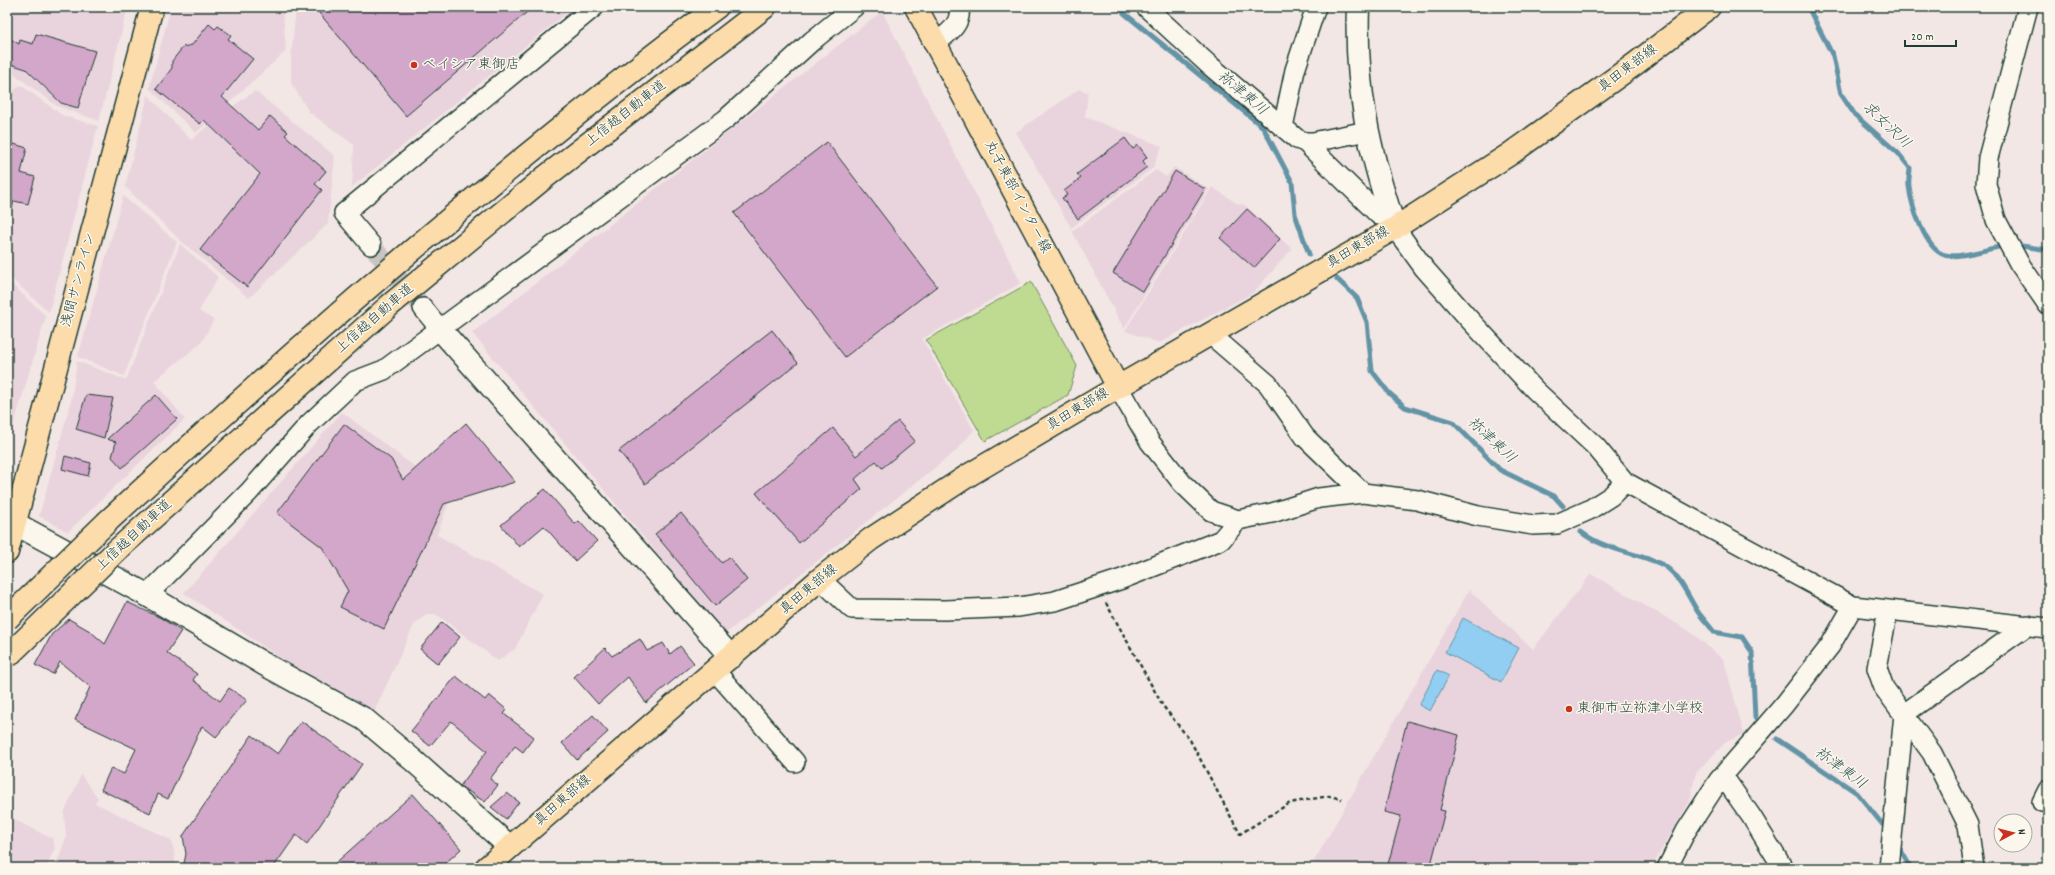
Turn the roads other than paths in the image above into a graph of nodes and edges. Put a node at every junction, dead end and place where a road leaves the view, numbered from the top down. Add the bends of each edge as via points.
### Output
1 (152, 7) edge
2 (594, 7) edge
3 (717, 7) edge
4 (765, 7) edge
5 (854, 7) edge
6 (916, 7) edge
7 (959, 7) edge
8 (1146, 7) edge
9 (1316, 7) edge
10 (1358, 7) edge
11 (1709, 7) edge
12 (2028, 7) edge
13 (936, 43) junction
14 (1282, 127) junction
15 (1367, 131) junction
16 (1305, 142) junction
17 (1387, 222) junction
18 (371, 245) tunnel mouth
19 (2048, 305) edge
20 (423, 308) tunnel mouth
21 (439, 328) junction
22 (1210, 334) junction
23 (1118, 387) junction
24 (1625, 482) junction
25 (1363, 493) junction
26 (1238, 520) junction
27 (11, 522) edge
28 (7, 552) edge
29 (820, 579) junction
30 (147, 595) junction
31 (1853, 606) junction
32 (1888, 610) junction
33 (7, 618) edge
34 (2028, 625) junction
35 (2048, 628) edge
36 (7, 657) edge
37 (723, 664) junction
38 (1904, 714) junction
39 (796, 762) dead end
40 (1723, 776) junction
41 (510, 847) junction
42 (486, 868) edge
43 (1667, 868) edge
44 (1783, 868) edge
45 (1889, 868) edge
46 (1974, 868) edge

1 - 27 main road, 浅間サンライン
2 - 18 street via 344,213
3 - 33 main road, 上信越自動車道, bridge via 528,154 388,272 237,402
4 - 36 main road, 上信越自動車道, bridge via 544,178 390,305 116,551
5 - 21 street via 812,41 726,119
6 - 13 main road, 丸子東部インター線
7 - 13 street via 960,14 954,28
8 - 14 street
9 - 14 street via 1295,70
10 - 15 street via 1359,76
11 - 17 main road, 真田東部線 via 1561,120 1510,154
12 - 19 street via 1988,158 1986,184 1996,220 2019,263
13 - 23 main road, 丸子東部インター線
14 - 16 street
15 - 16 street
15 - 17 street
16 - 17 street
17 - 22 main road, 真田東部線
17 - 24 street via 1468,318 1535,390 1596,447
20 - 21 street
21 - 30 street via 384,370 355,381 309,424 249,492
21 - 37 street
22 - 23 main road, 真田東部線
22 - 25 street via 1268,384 1305,437
23 - 26 street via 1150,442 1182,483 1212,511
23 - 29 main road, 真田東部線 via 963,479 871,539
24 - 25 street via 1611,496 1589,510 1557,524 1533,525 1478,516 1417,500
24 - 31 street
25 - 26 street via 1319,498 1272,513
26 - 29 street via 1221,540 1055,601 1019,607 945,610 852,609
27 - 28 main road, 浅間サンライン
27 - 30 street
29 - 37 main road, 真田東部線
30 - 41 street via 364,719
31 - 32 street
31 - 40 street via 1830,646
32 - 34 street
32 - 38 street via 1877,668 1884,688
34 - 35 street
34 - 38 street
37 - 39 street
37 - 41 main road, 真田東部線
38 - 45 street
38 - 46 street via 1932,753 1968,825
40 - 43 street via 1686,831
40 - 44 street
41 - 42 main road, 真田東部線

